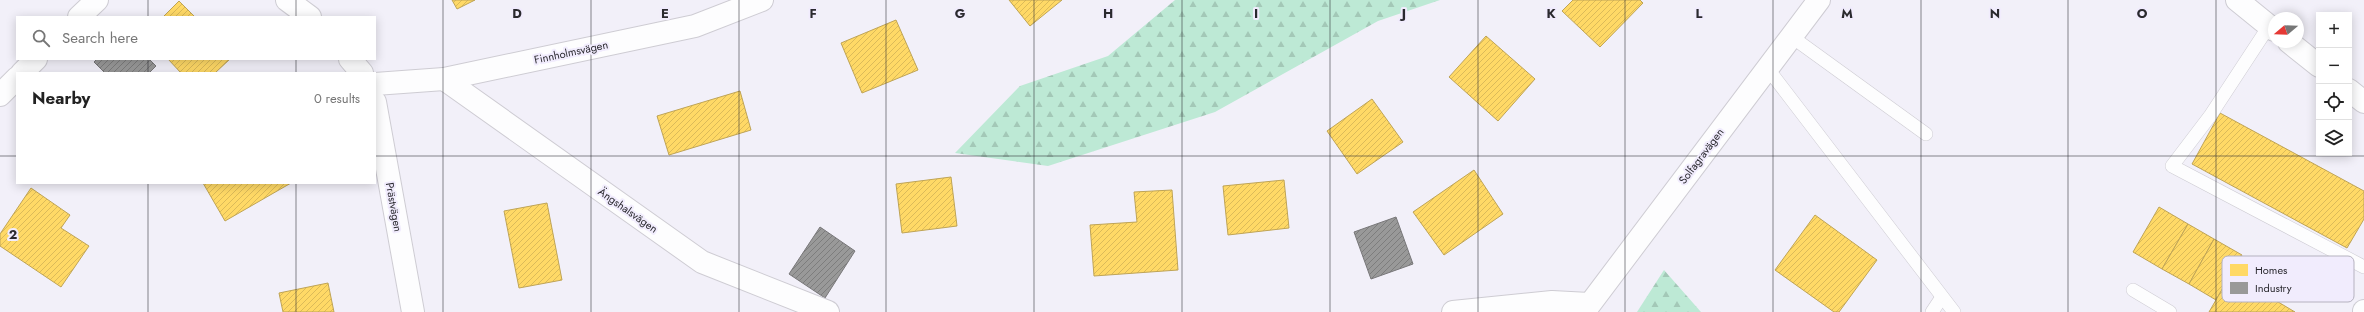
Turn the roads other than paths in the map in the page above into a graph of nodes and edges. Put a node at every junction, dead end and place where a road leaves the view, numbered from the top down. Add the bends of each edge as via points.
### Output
1 (97, 0) edge
2 (287, 0) edge
3 (762, 0) edge
4 (1819, 0) edge
5 (2237, 0) edge
6 (80, 16) edge
7 (309, 16) edge
8 (2268, 25) edge
9 (2268, 34) edge
10 (1792, 36) junction
11 (2296, 48) edge
12 (35, 60) edge
13 (351, 60) edge
14 (2316, 64) edge
15 (1768, 69) junction
16 (23, 72) edge
17 (361, 72) edge
18 (16, 79) edge
19 (444, 79) junction
20 (376, 84) edge
21 (2352, 92) edge
22 (0, 95) edge
23 (2364, 102) edge
24 (376, 108) edge
25 (1926, 134) dead end
26 (2343, 256) edge
27 (2354, 262) edge
28 (2364, 267) edge
29 (2133, 290) dead end
30 (1942, 297) junction
31 (1587, 308) edge
32 (413, 312) edge
33 (828, 312) edge
34 (1453, 312) edge
35 (1932, 312) edge
36 (1954, 312) edge
37 (2170, 312) edge

1 - 6 street
2 - 7 street
3 - 19 street, Finnholmsvägen via 695,26
4 - 10 street, Solfagravägen
5 - 8 street
9 - 26 lane via 2172,166
10 - 15 street, Solfagravägen
10 - 25 lane
11 - 14 street
12 - 16 street
13 - 17 street
15 - 30 lane
15 - 31 street, Solfagravägen
18 - 22 street
19 - 20 street, Finnholmsvägen
19 - 33 street, Ängshalsvägen via 702,262
21 - 23 street
24 - 32 street, Prästvägen
27 - 28 lane
29 - 37 lane
30 - 35 lane
30 - 36 lane
31 - 34 street via 1552,302

